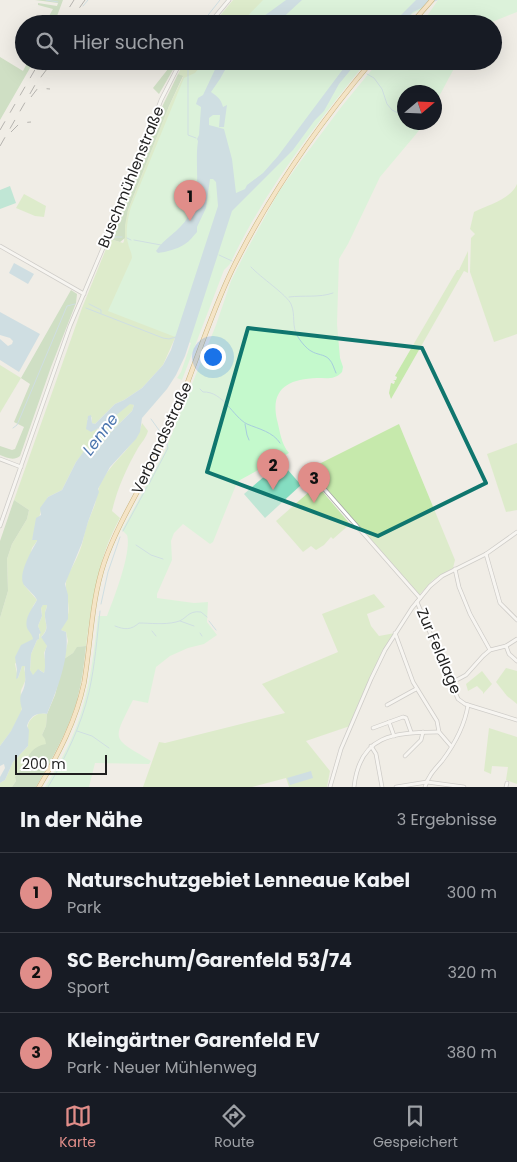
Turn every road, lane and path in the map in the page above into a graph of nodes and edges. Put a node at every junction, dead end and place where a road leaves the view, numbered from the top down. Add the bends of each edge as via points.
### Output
1 (229, 0) edge
2 (432, 0) edge
3 (216, 15) edge
4 (419, 15) edge
5 (176, 70) edge
6 (365, 70) edge
7 (0, 246) edge
8 (84, 294) junction
9 (0, 459) edge
10 (20, 467) junction
11 (312, 475) dead end
12 (0, 526) edge
13 (517, 532) edge
14 (486, 554) junction
15 (455, 569) junction
16 (420, 598) junction
17 (417, 602) junction
18 (517, 620) edge
19 (395, 633) junction
20 (517, 638) edge
21 (506, 646) junction
22 (490, 650) junction
23 (517, 661) edge
24 (451, 683) junction
25 (416, 689) junction
26 (468, 704) junction
27 (387, 705) dead end
28 (517, 720) edge
29 (389, 722) junction
30 (373, 728) dead end
31 (411, 732) junction
32 (423, 732) junction
33 (439, 732) junction
34 (394, 736) junction
35 (371, 746) junction
36 (451, 746) junction
37 (405, 756) dead end
38 (427, 782) junction
39 (456, 786) edge
40 (39, 787) edge
41 (330, 787) edge
42 (354, 787) edge
43 (382, 787) edge
44 (396, 787) edge
45 (425, 787) edge
46 (464, 787) edge

1 - 3 street
2 - 4 main road
5 - 8 street, Buschmühlenstraße via 161,100
6 - 40 main road, Verbandsstraße via 297,160 258,221 218,302 167,435 111,544 94,604 79,700 61,749
7 - 8 street
8 - 10 street, Buschmühlenstraße
9 - 10 street
10 - 12 street, Buschmühlenstraße
11 - 16 street
13 - 14 street
14 - 15 street
14 - 18 street via 500,603
15 - 16 street via 435,581
15 - 22 street via 470,614
16 - 17 street
17 - 19 street
17 - 24 street, Zur Feldlage
19 - 25 street
19 - 41 street via 350,726
20 - 21 street
21 - 22 street
21 - 23 street
22 - 24 street via 466,675
24 - 26 street, Zur Feldlage via 458,699
25 - 27 street
25 - 33 street via 437,721
26 - 28 street, Zur Feldlage
26 - 36 street via 462,726
29 - 30 street
29 - 31 street via 405,717
29 - 34 street
31 - 32 street
31 - 34 street
32 - 33 street
32 - 37 street via 421,740
33 - 36 street
34 - 35 street
35 - 42 street via 365,751
35 - 43 street via 376,754
36 - 38 street
38 - 39 street
38 - 44 street
38 - 45 street
39 - 46 street

